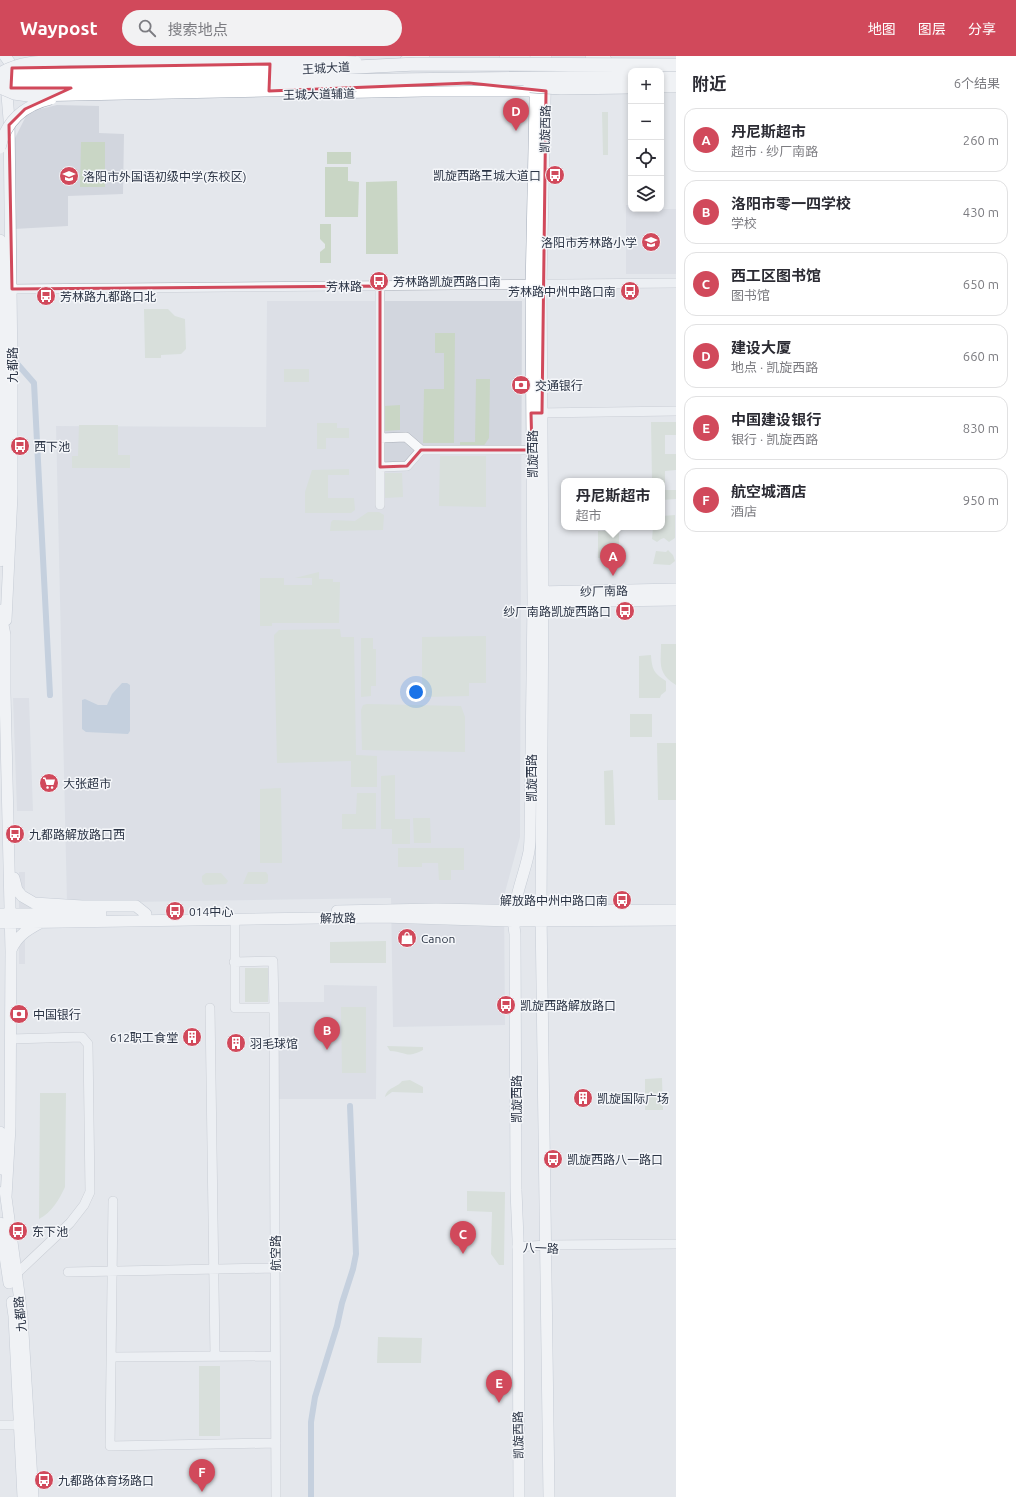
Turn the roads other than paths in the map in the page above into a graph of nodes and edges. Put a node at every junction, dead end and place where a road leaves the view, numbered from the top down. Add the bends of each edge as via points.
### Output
1 (5, 56) edge
2 (41, 56) edge
3 (178, 56) edge
4 (256, 56) edge
5 (291, 56) edge
6 (505, 56) edge
7 (591, 56) edge
8 (539, 58) edge
9 (676, 59) edge
10 (69, 60) junction
11 (273, 60) edge
12 (420, 60) edge
13 (606, 60) junction
14 (402, 62) junction
15 (315, 63) junction
16 (230, 65) junction
17 (676, 65) edge
18 (211, 66) junction
19 (12, 68) junction
20 (0, 73) edge
21 (676, 76) edge
22 (628, 77) edge
23 (664, 77) edge
24 (628, 82) edge
25 (664, 82) edge
26 (676, 82) edge
27 (458, 83) junction
28 (487, 83) junction
29 (419, 85) junction
30 (664, 86) edge
31 (676, 86) edge
32 (541, 87) junction
33 (628, 87) edge
34 (62, 88) junction
35 (272, 91) junction
36 (524, 91) junction
37 (4, 92) edge
38 (628, 92) edge
39 (664, 92) edge
40 (676, 92) edge
41 (74, 95) junction
42 (97, 96) junction
43 (0, 112) edge
44 (9, 119) junction
45 (0, 148) edge
46 (0, 240) edge
47 (676, 283) edge
48 (536, 287) junction
49 (380, 288) junction
50 (676, 288) edge
51 (12, 291) junction
52 (676, 411) edge
53 (537, 413) junction
54 (380, 438) junction
55 (420, 450) junction
56 (532, 450) junction
57 (380, 467) junction
58 (12, 495) junction
59 (380, 505) dead end
60 (0, 536) edge
61 (0, 561) edge
62 (676, 589) edge
63 (538, 597) junction
64 (676, 600) edge
65 (0, 610) edge
66 (5, 635) junction
67 (6, 856) edge
68 (676, 910) edge
69 (146, 914) junction
70 (513, 916) junction
71 (541, 916) junction
72 (5, 918) edge
73 (235, 920) junction
74 (676, 920) edge
75 (40, 922) junction
76 (11, 951) junction
77 (234, 962) junction
78 (0, 965) edge
79 (10, 981) junction
80 (210, 1008) dead end
81 (274, 1008) junction
82 (10, 1039) junction
83 (0, 1132) edge
84 (6, 1197) junction
85 (112, 1201) dead end
86 (0, 1223) edge
87 (676, 1244) edge
88 (517, 1247) junction
89 (546, 1247) junction
90 (676, 1248) edge
91 (275, 1268) junction
92 (214, 1269) junction
93 (112, 1271) junction
94 (68, 1272) dead end
95 (16, 1275) junction
96 (215, 1356) junction
97 (275, 1356) junction
98 (111, 1357) junction
99 (0, 1425) edge
100 (19, 1425) junction
101 (276, 1443) junction
102 (23, 1497) edge
103 (33, 1497) edge
104 (276, 1497) edge
105 (519, 1497) edge
106 (549, 1497) edge

1 - 19 main road
2 - 10 main road, bridge
3 - 18 main road
4 - 16 main road
5 - 15 main road
6 - 8 main road
7 - 13 main road
8 - 12 highway, bridge
8 - 13 main road, 王城大道
8 - 14 main road, 王城大道
8 - 32 main road, 凯旋西路
9 - 13 main road, 王城大道
10 - 12 main road, bridge
10 - 20 main road, bridge via 16,65
11 - 15 main road, 王城大道
11 - 16 main road, 王城大道
11 - 35 street
12 - 14 main road
12 - 17 highway, 王城大道, bridge
12 - 20 highway, 王城大道, bridge via 277,71
14 - 15 main road, 王城大道
16 - 18 main road, 王城大道
18 - 19 main road, 王城大道
19 - 37 main road, 九都路 via 14,78
21 - 23 highway
22 - 29 highway, 王城大道, bridge
24 - 32 main road, 王城大道
25 - 26 main road
27 - 28 main road, 王城大道
27 - 29 main road
27 - 35 main road, 王城大道
28 - 32 main road, 王城大道
28 - 36 main road
29 - 33 highway, bridge
29 - 35 main road, 王城大道辅道
29 - 36 main road, 王城大道辅道
29 - 37 highway, 王城大道, bridge
29 - 41 main road, bridge
30 - 31 highway
32 - 36 main road, 王城大道辅道
32 - 38 main road, 王城大道辅道
32 - 48 main road, 凯旋西路
34 - 35 main road, 王城大道
34 - 37 main road, 王城大道
34 - 42 main road
35 - 42 main road, 王城大道辅道
37 - 41 main road, bridge via 24,96
37 - 42 main road, 王城大道辅道
37 - 44 main road, 九都路
39 - 40 main road
41 - 45 main road, bridge via 44,101 25,109 7,129
43 - 44 main road
44 - 51 main road, 九都路
46 - 60 main road via 5,487
47 - 48 street, 芳林路
48 - 49 street, 芳林路
48 - 50 street, 芳林路
48 - 53 main road, 凯旋西路
49 - 51 street, 芳林路
49 - 54 street
51 - 58 main road, 九都路
52 - 53 street
53 - 56 main road, 凯旋西路
53 - 63 main road, 凯旋西路
54 - 55 street via 406,437
54 - 57 street
55 - 56 street
55 - 57 street via 407,466
56 - 63 main road, 凯旋西路
57 - 59 street
58 - 61 main road
58 - 66 main road, 九都路
62 - 63 main road, 纱厂南路
63 - 64 main road, 纱厂南路
63 - 70 main road, 凯旋西路 via 529,855
63 - 71 main road, 凯旋西路
65 - 66 main road
66 - 67 main road
67 - 69 main road via 17,890 34,904 136,906
67 - 72 main road
68 - 71 main road, 解放路
69 - 70 main road, 解放路 via 436,909
69 - 72 main road, 解放路
70 - 71 main road, 解放路
70 - 73 main road, 解放路
70 - 88 main road, 凯旋西路
71 - 74 main road, 解放路
71 - 89 main road, 凯旋西路
72 - 75 main road, 解放路
72 - 76 main road
73 - 75 main road, 解放路
73 - 77 street
75 - 76 main road via 22,934
76 - 79 main road
77 - 81 street via 234,1008
77 - 81 street, 航空路 via 274,961
78 - 79 main road via 5,968
79 - 82 main road
80 - 92 street
81 - 91 street, 航空路
82 - 84 main road via 10,1127
82 - 95 street via 82,1037 88,1044 90,1192 84,1205 70,1223
83 - 84 main road, 九都路 via 0,1154
84 - 95 main road, 九都路
85 - 93 street
86 - 100 main road, 九都路 via 14,1316
87 - 89 street, 八一路
88 - 89 street, 八一路
88 - 105 main road, 凯旋西路
89 - 90 street, 八一路
89 - 106 main road, 凯旋西路
91 - 92 street
91 - 97 street, 航空路
92 - 93 street
92 - 96 street
93 - 94 street
93 - 98 street
95 - 103 main road, 九都路 via 22,1316
96 - 97 street
96 - 98 street
97 - 101 street, 航空路
98 - 101 street via 110,1446
99 - 100 street
100 - 102 main road, 九都路
101 - 104 street, 航空路

